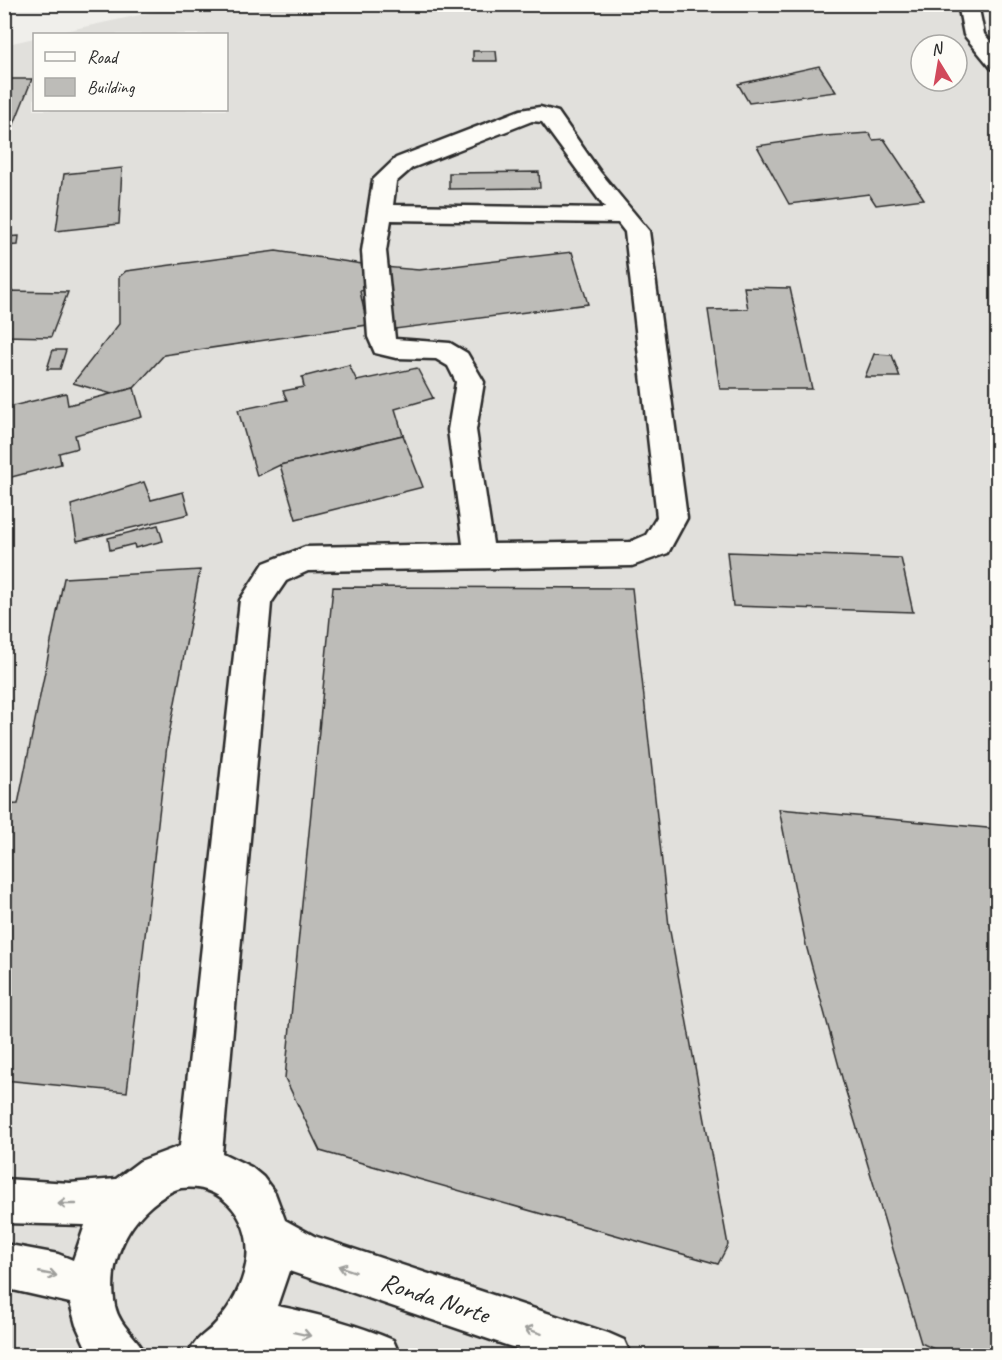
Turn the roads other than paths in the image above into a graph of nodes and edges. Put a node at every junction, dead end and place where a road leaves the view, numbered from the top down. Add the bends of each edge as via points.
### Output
1 (968, 4) edge
2 (998, 64) edge
3 (380, 212) junction
4 (624, 216) junction
5 (480, 556) junction
6 (199, 1168) junction
7 (126, 1200) junction
8 (4, 1201) edge
9 (266, 1233) junction
10 (4, 1266) edge
11 (90, 1289) junction
12 (245, 1322) junction
13 (123, 1356) edge
14 (210, 1356) edge
15 (377, 1356) edge
16 (608, 1356) edge

1 - 2 street via 974,34
3 - 4 street
3 - 4 street via 385,180 404,163 528,115 540,114 550,117
3 - 5 street via 374,251 384,346 441,350 458,360 470,382 462,430
4 - 5 street via 637,231 672,518 657,544 632,554
5 - 6 street via 305,559 275,572 256,600
6 - 7 street via 176,1167 136,1186
6 - 9 street via 220,1170 252,1193 263,1214
7 -> 8 street via 70,1205
7 - 11 street via 105,1226 92,1261
9 - 12 street via 269,1263 254,1312
16 -> 9 street, Ronda Norte via 304,1255
10 -> 11 street via 58,1276
11 - 13 street via 95,1319 116,1352
12 - 14 street via 222,1349
12 -> 15 street via 327,1339

